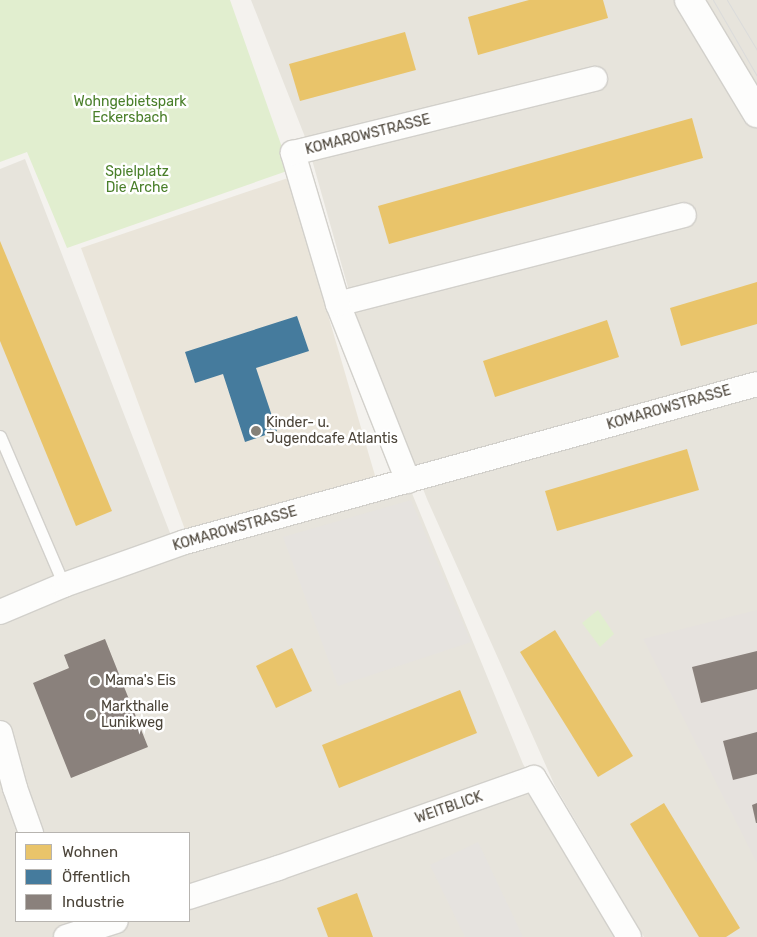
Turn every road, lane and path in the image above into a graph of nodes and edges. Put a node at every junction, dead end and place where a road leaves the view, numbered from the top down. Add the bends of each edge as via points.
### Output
1 (688, 0) edge
2 (595, 79) dead end
3 (757, 113) edge
4 (684, 216) dead end
5 (338, 304) junction
6 (757, 384) edge
7 (0, 436) edge
8 (408, 481) junction
9 (64, 585) junction
10 (0, 612) edge
11 (0, 733) edge
12 (31, 832) edge
13 (190, 897) edge
14 (112, 922) edge
15 (66, 933) edge
16 (630, 937) edge

1 - 3 street
2 - 5 street, KOMAROWSTRASSE via 293,153
4 - 5 street
5 - 8 street, KOMAROWSTRASSE
6 - 8 street, KOMAROWSTRASSE
7 - 9 lane
8 - 9 street, KOMAROWSTRASSE via 185,542
9 - 10 street, KOMAROWSTRASSE
11 - 12 street
13 - 16 street, WEITBLICK via 534,778
14 - 15 street

